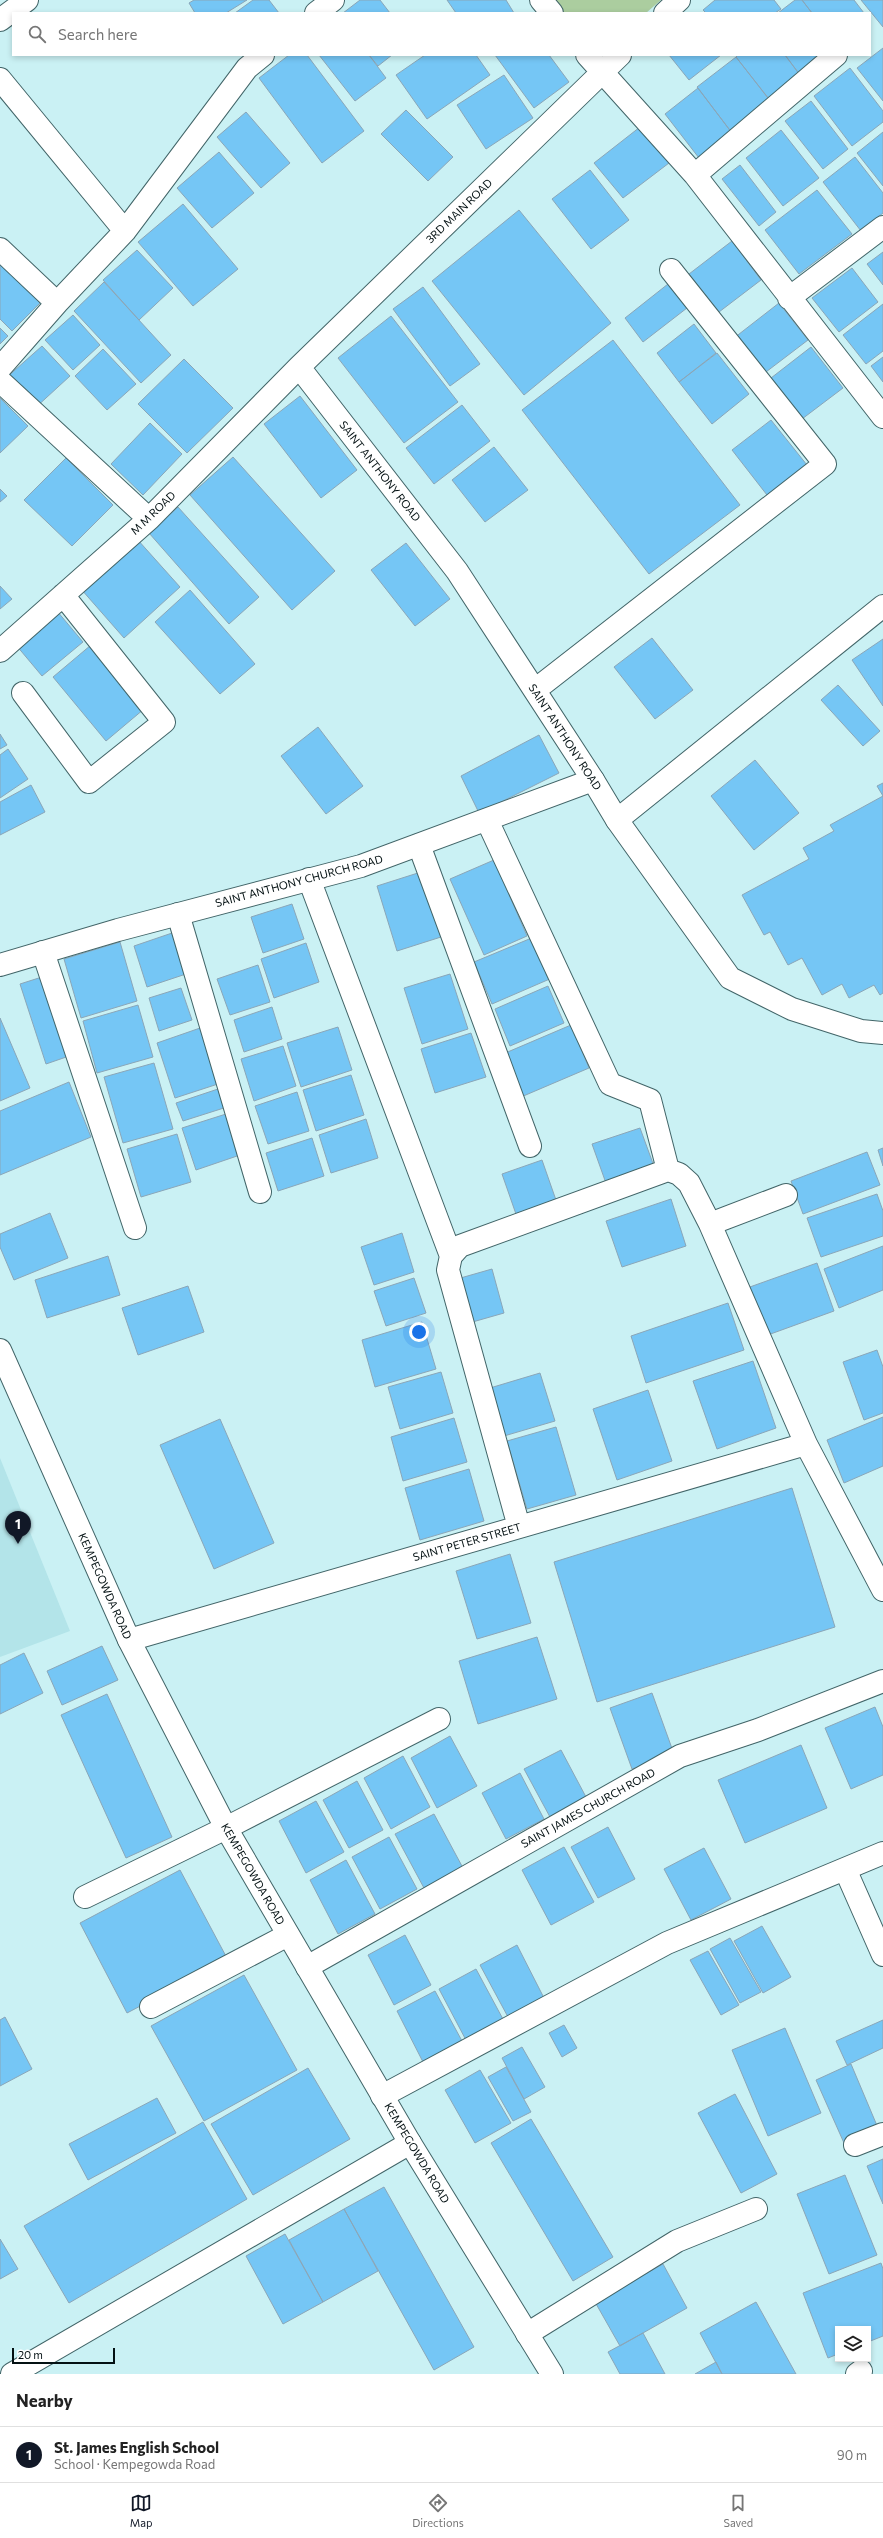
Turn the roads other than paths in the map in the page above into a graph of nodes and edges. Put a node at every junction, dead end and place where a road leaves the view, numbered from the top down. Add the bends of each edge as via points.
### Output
1 (27, 0) edge
2 (333, 0) edge
3 (541, 0) edge
4 (679, 0) edge
5 (317, 12) edge
6 (551, 12) edge
7 (666, 12) edge
8 (0, 20) edge
9 (263, 56) edge
10 (588, 56) edge
11 (619, 56) edge
12 (835, 56) edge
13 (602, 73) junction
14 (0, 79) edge
15 (695, 175) junction
16 (883, 227) edge
17 (125, 231) junction
18 (0, 249) edge
19 (671, 270) dead end
20 (789, 298) junction
21 (56, 303) junction
22 (299, 367) junction
23 (0, 368) edge
24 (0, 381) edge
25 (883, 416) edge
26 (149, 519) junction
27 (63, 595) junction
28 (883, 606) edge
29 (0, 651) edge
30 (535, 690) junction
31 (24, 693) dead end
32 (593, 780) junction
33 (487, 820) junction
34 (617, 820) junction
35 (419, 845) junction
36 (309, 879) junction
37 (178, 914) junction
38 (43, 952) junction
39 (0, 964) edge
40 (883, 1033) edge
41 (530, 1146) dead end
42 (668, 1170) junction
43 (260, 1192) dead end
44 (786, 1195) dead end
45 (710, 1224) junction
46 (135, 1228) dead end
47 (451, 1256) junction
48 (0, 1350) edge
49 (806, 1444) junction
50 (519, 1527) junction
51 (883, 1590) edge
52 (129, 1640) junction
53 (883, 1681) edge
54 (439, 1719) dead end
55 (226, 1828) junction
56 (883, 1853) edge
57 (845, 1869) junction
58 (85, 1896) dead end
59 (288, 1935) junction
60 (883, 1955) edge
61 (307, 1967) junction
62 (151, 2007) dead end
63 (382, 2096) junction
64 (883, 2134) edge
65 (410, 2143) junction
66 (855, 2145) dead end
67 (756, 2209) dead end
68 (527, 2334) junction
69 (12, 2374) edge
70 (552, 2374) edge

1 - 8 street
2 - 5 street
3 - 6 street
4 - 7 street
9 - 17 street via 247,68
10 - 13 street
11 - 13 street, 3RD MAIN ROAD
12 - 15 street
13 - 15 street
13 - 22 street, 3RD MAIN ROAD
14 - 17 street
15 - 20 street
16 - 20 street
17 - 21 street
18 - 21 street
19 - 30 street via 825,464
20 - 25 street
21 - 23 street
22 - 26 street, M M ROAD
22 - 30 street, SAINT ANTHONY ROAD via 457,571
24 - 26 street
26 - 27 street, M M ROAD
27 - 29 street, M M ROAD
27 - 31 street via 164,722 89,782
28 - 34 street
30 - 32 street, SAINT ANTHONY ROAD
32 - 33 street, SAINT ANTHONY CHURCH ROAD
32 - 34 street, SAINT ANTHONY ROAD
33 - 35 street, SAINT ANTHONY CHURCH ROAD
33 - 42 street via 610,1084 650,1100
34 - 40 street, SAINT ANTHONY ROAD via 730,978 792,1009 861,1031
35 - 36 street, SAINT ANTHONY CHURCH ROAD via 361,866
35 - 41 street
36 - 37 street, SAINT ANTHONY CHURCH ROAD
36 - 47 street
37 - 38 street, SAINT ANTHONY CHURCH ROAD
37 - 43 street
38 - 39 street, SAINT ANTHONY CHURCH ROAD
38 - 46 street
42 - 45 street via 679,1174 689,1183
42 - 47 street via 460,1246
44 - 45 street
45 - 49 street
47 - 50 street via 448,1270
48 - 52 street, KEMPEGOWDA ROAD
49 - 50 street, SAINT PETER STREET
49 - 51 street
50 - 52 street, SAINT PETER STREET
52 - 55 street, KEMPEGOWDA ROAD
53 - 61 street, SAINT JAMES CHURCH ROAD via 758,1730 680,1756
54 - 55 street
55 - 58 street
55 - 59 street, KEMPEGOWDA ROAD
56 - 57 street
57 - 60 street
57 - 63 street via 668,1943
59 - 61 street, KEMPEGOWDA ROAD
59 - 62 street
61 - 63 street, KEMPEGOWDA ROAD
63 - 65 street, KEMPEGOWDA ROAD
64 - 66 street
65 - 68 street, KEMPEGOWDA ROAD
65 - 69 street
67 - 68 street via 677,2241
68 - 70 street, KEMPEGOWDA ROAD

